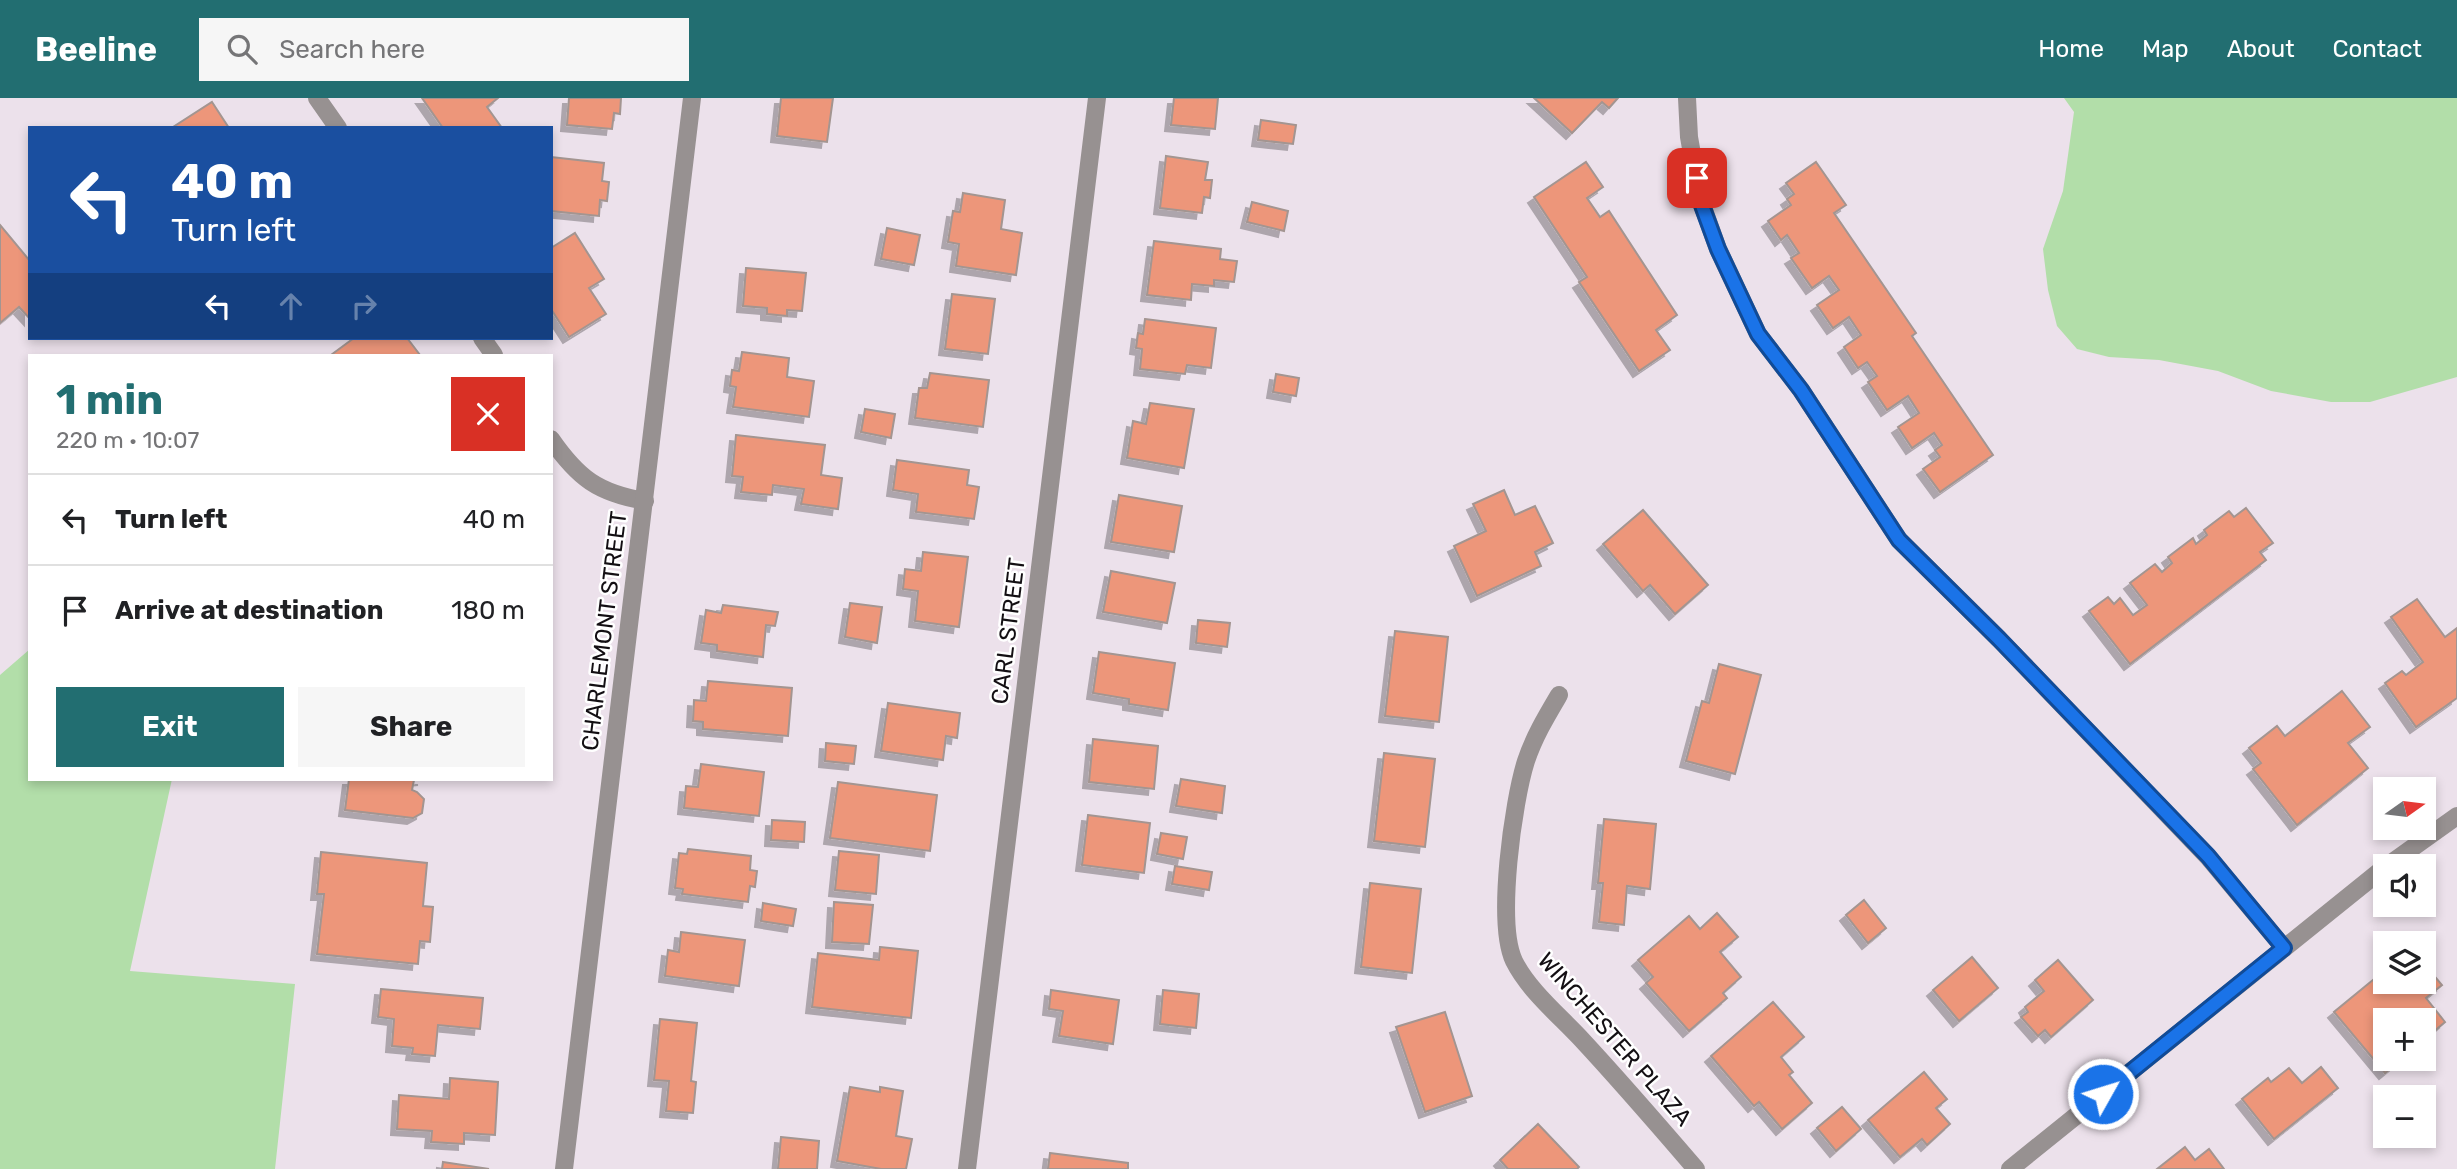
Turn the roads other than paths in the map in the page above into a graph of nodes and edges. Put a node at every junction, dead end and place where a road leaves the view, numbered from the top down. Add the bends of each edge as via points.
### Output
1 (317, 98) edge
2 (692, 98) edge
3 (1097, 98) edge
4 (1687, 98) edge
5 (337, 126) edge
6 (553, 441) edge
7 (645, 501) junction
8 (1559, 695) dead end
9 (2457, 816) edge
10 (2404, 854) edge
11 (2373, 877) edge
12 (2284, 948) junction
13 (564, 1169) edge
14 (967, 1169) edge
15 (1696, 1169) edge
16 (2010, 1169) edge

1 - 5 street
2 - 7 street, CHARLEMONT STREET
3 - 14 street, CARL STREET
4 - 12 street via 1700,200 1758,334 1801,390 1899,540 2208,856
6 - 7 street via 598,488
7 - 13 street, CHARLEMONT STREET
8 - 15 street, WINCHESTER PLAZA via 1538,731 1519,782 1506,915 1509,947 1523,976
9 - 10 street
11 - 12 street
12 - 16 street

